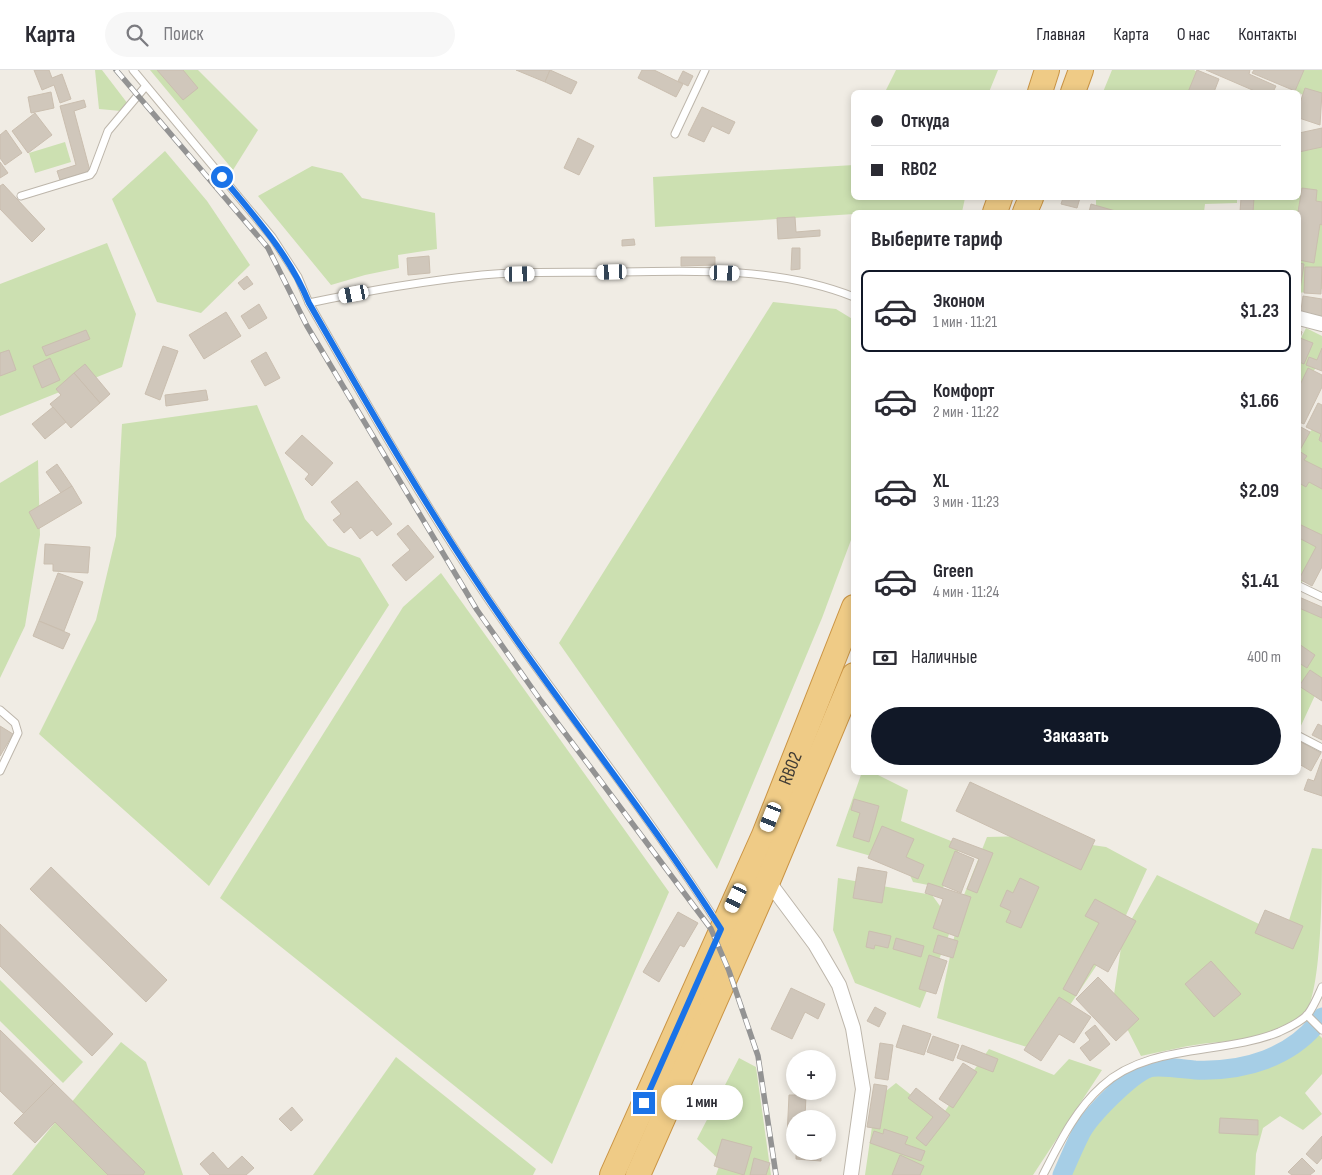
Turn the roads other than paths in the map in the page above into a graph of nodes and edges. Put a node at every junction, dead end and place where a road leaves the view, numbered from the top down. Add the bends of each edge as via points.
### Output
1 (133, 70) edge
2 (705, 70) edge
3 (1047, 70) edge
4 (1081, 70) edge
5 (145, 87) junction
6 (1041, 90) edge
7 (1075, 90) edge
8 (675, 134) dead end
9 (21, 196) dead end
10 (851, 296) edge
11 (309, 303) junction
12 (1301, 319) edge
13 (1322, 324) edge
14 (1301, 587) edge
15 (1322, 597) edge
16 (851, 615) edge
17 (851, 682) edge
18 (0, 710) edge
19 (1301, 737) edge
20 (1322, 748) edge
21 (0, 771) edge
22 (768, 881) junction
23 (721, 929) junction
24 (1322, 987) edge
25 (1308, 1016) junction
26 (1322, 1030) edge
27 (612, 1175) edge
28 (638, 1175) edge
29 (851, 1175) edge
30 (1043, 1175) edge

1 - 5 lane
2 - 8 lane
3 - 6 highway
4 - 7 highway
5 - 9 lane via 108,131 90,175
5 - 11 lane via 272,237 298,276
10 - 11 lane via 797,280 667,271 483,275
11 - 23 lane via 398,460 507,627 680,864
12 - 13 street
14 - 15 lane
16 - 23 highway, RB02 via 764,835
17 - 22 highway, RB02
18 - 21 lane via 15,723 18,733
19 - 20 lane
22 - 28 highway, RB02
22 - 29 street via 815,944 839,985 853,1028 862,1089
23 - 27 highway, RB02
24 - 25 lane
25 - 26 lane
25 - 30 lane via 1262,1039 1156,1058 1121,1073 1102,1085 1077,1115

